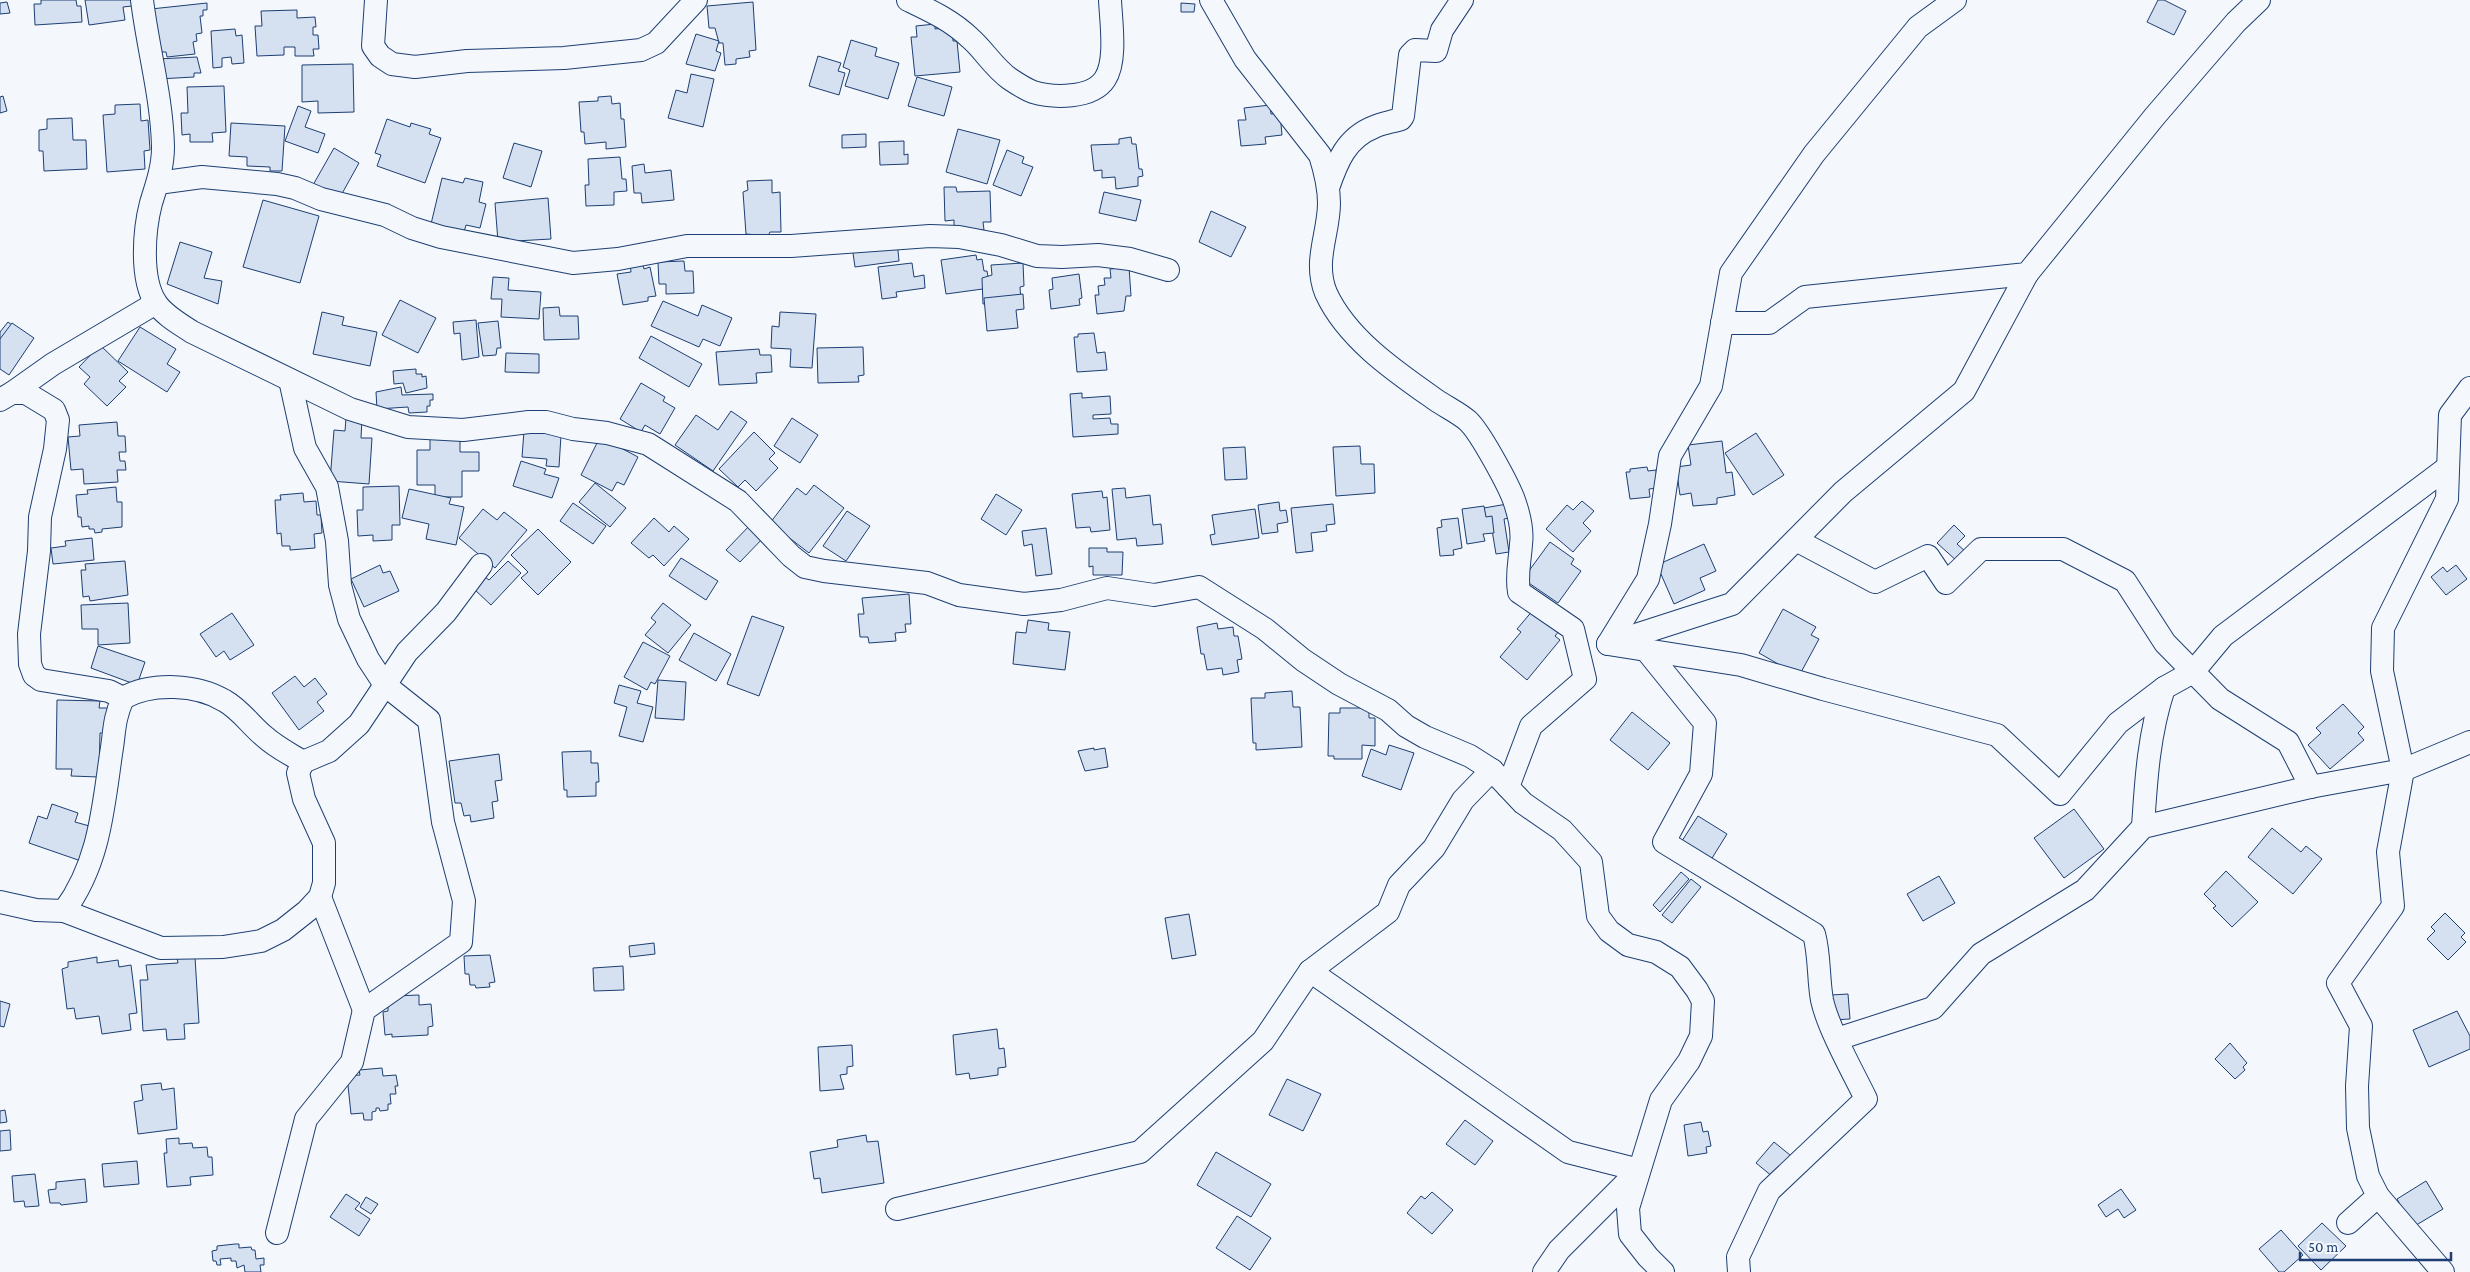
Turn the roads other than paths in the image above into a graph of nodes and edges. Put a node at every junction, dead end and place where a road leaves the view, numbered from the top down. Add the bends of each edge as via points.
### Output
1 (142, 0) edge
2 (376, 0) edge
3 (696, 0) edge
4 (908, 0) edge
5 (1110, 0) edge
6 (1211, 0) edge
7 (1462, 0) edge
8 (1955, 0) edge
9 (2259, 0) edge
10 (158, 183) junction
11 (1328, 190) junction
12 (1168, 270) dead end
13 (2027, 274) junction
14 (156, 303) junction
15 (1722, 323) junction
16 (290, 380) junction
17 (2470, 388) edge
18 (6, 396) edge
19 (2448, 467) junction
20 (1796, 540) junction
21 (481, 566) dead end
22 (1608, 644) junction
23 (1646, 650) junction
24 (2193, 672) junction
25 (385, 685) junction
26 (2164, 688) junction
27 (123, 698) junction
28 (2470, 742) edge
29 (303, 762) junction
30 (1492, 770) junction
31 (2403, 770) junction
32 (1508, 787) junction
33 (2311, 787) junction
34 (2143, 828) junction
35 (320, 897) junction
36 (0, 902) edge
37 (64, 911) junction
38 (1310, 971) junction
39 (364, 1010) junction
40 (1837, 1039) junction
41 (1639, 1170) junction
42 (2378, 1196) junction
43 (897, 1208) dead end
44 (2348, 1223) dead end
45 (277, 1233) dead end
46 (1544, 1272) edge
47 (1663, 1272) edge
48 (1738, 1272) edge
49 (2443, 1272) edge

1 - 10 street via 162,124 163,160
2 - 3 street via 373,46 392,64 415,66 564,58 641,50 656,43
4 - 5 street via 949,20 1008,78 1032,92 1052,95 1077,94 1098,87 1106,79 1112,46
6 - 11 street via 1245,59 1320,155
7 - 11 street via 1442,30 1436,51 1415,50 1410,55 1404,116 1374,127 1345,148
8 - 15 street via 1918,27 1814,154 1731,273
9 - 13 street via 2155,116
10 - 12 street via 202,177 277,184 385,215 441,237 573,263 618,259 687,246 791,246 930,236 959,237 1037,256 1098,254
10 - 14 street via 151,204 144,256
11 - 32 street via 1329,204 1320,254 1326,292 1359,339 1407,379 1467,420 1478,433 1515,501 1522,543 1518,561 1519,592 1573,629 1585,679 1531,726
13 - 15 street via 1805,297 1769,324
13 - 20 street via 1964,392 1843,492
14 - 16 street via 170,318 192,332
14 - 18 street
15 - 22 street via 1711,386 1670,456 1648,579
16 - 25 street via 305,448 327,487 337,541 340,585 349,619
16 - 30 street via 350,409 408,427 463,430 546,422 648,444 738,502 791,556 815,569 927,583 960,595 1024,604 1061,600 1108,588 1154,595 1199,587 1265,629 1339,684 1388,710 1406,726
17 - 19 street via 2450,415
18 - 27 street via 26,393 37,398 54,410 58,420 40,517 29,634 30,664 34,675 41,680 104,690
19 - 24 street via 2223,636
19 - 31 street via 2447,499 2383,628 2382,671
20 - 22 street via 1732,604
20 - 24 street via 1875,582 1928,556 1946,583 1981,548 2063,549 2124,581 2166,644
21 - 25 street via 446,612 406,652
22 - 23 street
23 - 26 street via 1741,665 1997,735 2060,794 2118,723
23 - 40 street via 1705,723 1701,774 1664,842 1814,934 1822,1001
24 - 26 street
24 - 33 street via 2220,699 2288,742
25 - 29 street via 359,724 329,751
25 - 39 street via 430,720 443,822 464,901 461,942
26 - 34 street via 2154,717
27 - 29 street via 138,690 171,688 199,691 225,701 264,736
27 - 37 street via 112,733 95,848 79,891
28 - 31 street
29 - 35 street via 298,773 304,798 324,843 324,883
30 - 32 street
30 - 38 street via 1463,800 1434,848 1399,885 1388,912
31 - 33 street
31 - 42 street via 2388,852 2393,906 2338,983 2361,1026 2358,1128 2368,1176
32 - 41 street via 1524,803 1562,830 1591,862 1598,916 1609,931 1628,945 1656,952 1680,967 1703,1002 1701,1036 1689,1061 1661,1100
33 - 34 street
34 - 40 street via 2084,890 1981,954 1934,1008
35 - 37 street via 283,930 261,940 194,949 146,944
35 - 39 street
36 - 37 street via 36,910
38 - 41 street via 1568,1152
38 - 43 street via 1263,1041 1140,1152
39 - 45 street via 352,1062 306,1119
40 - 48 street via 1866,1099 1769,1191 1738,1257
41 - 46 street via 1559,1250
41 - 47 street via 1628,1208 1630,1234
42 - 44 street
42 - 49 street

